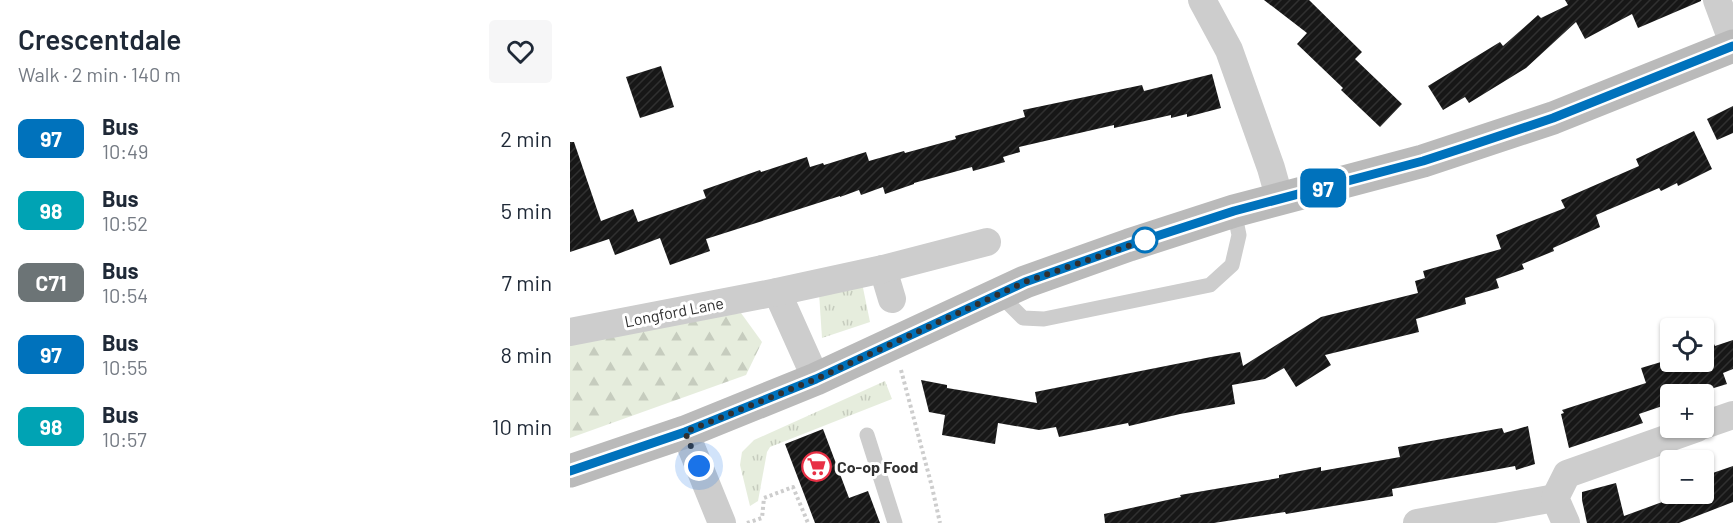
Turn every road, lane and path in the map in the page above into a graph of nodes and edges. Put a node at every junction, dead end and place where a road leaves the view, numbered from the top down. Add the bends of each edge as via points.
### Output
1 (1202, 0) edge
2 (1717, 0) edge
3 (1733, 45) edge
4 (1280, 200) junction
5 (1234, 211) junction
6 (987, 242) dead end
7 (883, 269) junction
8 (777, 292) junction
9 (999, 294) junction
10 (892, 299) dead end
11 (570, 332) edge
12 (894, 343) junction
13 (816, 379) junction
14 (1733, 415) edge
15 (1714, 422) edge
16 (685, 432) junction
17 (867, 435) dead end
18 (1669, 438) edge
19 (570, 471) edge
20 (1561, 511) edge
21 (752, 521) dead end
22 (722, 523) edge
23 (808, 523) edge
24 (895, 523) edge
25 (939, 523) edge
26 (1417, 523) edge

1 - 4 street via 1229,50
2 - 3 street
3 - 4 street via 1553,118 1423,161
4 - 5 street
5 - 9 street
5 - 9 lane via 1239,235 1232,265 1210,285 1044,319 1023,318
6 - 7 street, Longford Lane
7 - 8 street, Longford Lane
7 - 10 street
8 - 11 street, Longford Lane
8 - 13 street
9 - 12 street
12 - 13 street
12 - 25 path
13 - 16 street
14 - 15 street
16 - 19 street
16 - 22 street
17 - 24 lane
18 - 20 street via 1567,474
20 - 26 street
21 - 23 path via 762,518 764,498 793,486

